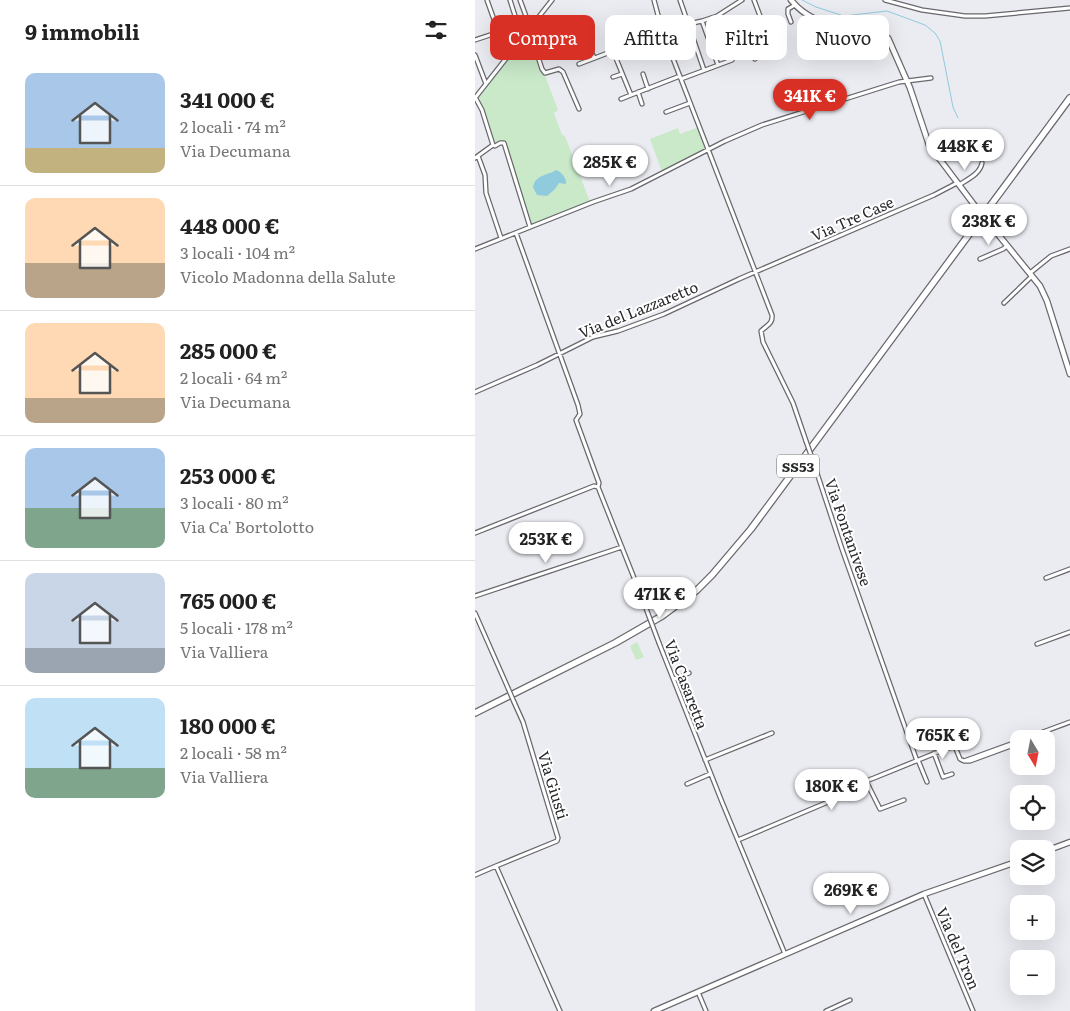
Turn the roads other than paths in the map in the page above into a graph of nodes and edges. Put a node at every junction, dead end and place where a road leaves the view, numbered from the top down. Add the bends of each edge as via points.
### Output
1 (487, 0) edge
2 (509, 0) edge
3 (520, 0) edge
4 (552, 0) edge
5 (654, 0) edge
6 (679, 0) edge
7 (742, 0) edge
8 (755, 0) edge
9 (791, 0) edge
10 (885, 0) edge
11 (795, 5) junction
12 (1070, 8) edge
13 (493, 15) edge
14 (514, 15) edge
15 (525, 15) edge
16 (540, 15) edge
17 (658, 15) edge
18 (684, 15) edge
19 (719, 15) edge
20 (760, 15) edge
21 (706, 20) edge
22 (702, 21) junction
23 (791, 22) dead end
24 (696, 23) edge
25 (490, 35) edge
26 (475, 40) edge
27 (696, 48) edge
28 (475, 55) edge
29 (504, 60) edge
30 (539, 60) edge
31 (589, 60) edge
32 (617, 60) edge
33 (674, 60) edge
34 (733, 60) edge
35 (579, 64) dead end
36 (718, 65) junction
37 (704, 70) junction
38 (622, 74) junction
39 (643, 74) dead end
40 (613, 77) dead end
41 (681, 78) junction
42 (931, 78) dead end
43 (907, 81) junction
44 (486, 84) junction
45 (647, 89) junction
46 (638, 92) junction
47 (631, 95) junction
48 (475, 98) edge
49 (1070, 98) edge
50 (621, 99) dead end
51 (642, 104) dead end
52 (690, 104) junction
53 (579, 110) dead end
54 (666, 112) dead end
55 (493, 145) junction
56 (709, 150) junction
57 (477, 157) edge
58 (982, 163) dead end
59 (958, 184) junction
60 (530, 228) junction
61 (516, 233) junction
62 (501, 238) junction
63 (1007, 246) junction
64 (475, 249) edge
65 (1070, 249) edge
66 (980, 259) dead end
67 (756, 272) junction
68 (1031, 274) junction
69 (1005, 303) dead end
70 (561, 354) junction
71 (1070, 374) edge
72 (475, 392) edge
73 (598, 487) junction
74 (475, 533) edge
75 (622, 547) junction
76 (1070, 569) edge
77 (1046, 578) dead end
78 (475, 596) edge
79 (475, 613) edge
80 (1070, 632) edge
81 (1037, 644) dead end
82 (689, 673) dead end
83 (674, 679) junction
84 (475, 713) edge
85 (1070, 723) edge
86 (1050, 730) edge
87 (1052, 730) edge
88 (773, 733) dead end
89 (1010, 745) edge
90 (934, 753) junction
91 (705, 760) junction
92 (917, 761) junction
93 (711, 774) junction
94 (952, 774) dead end
95 (866, 781) junction
96 (927, 782) dead end
97 (687, 784) dead end
98 (904, 800) dead end
99 (738, 840) junction
100 (1070, 842) edge
101 (1055, 848) edge
102 (1010, 864) edge
103 (496, 866) junction
104 (475, 875) edge
105 (924, 894) junction
106 (785, 954) junction
107 (698, 992) junction
108 (850, 1000) dead end
109 (561, 1011) edge
110 (654, 1011) edge
111 (706, 1011) edge
112 (826, 1011) edge
113 (973, 1011) edge

1 - 13 street
2 - 14 street
3 - 15 street
4 - 16 street
5 - 17 street, Via Fontanivese
6 - 18 street
7 - 19 street
8 - 20 street
9 - 11 main road
10 - 12 street via 925,11 965,16
11 - 23 street via 788,9
11 - 43 main road via 829,24 883,34 890,41
21 - 22 street
22 - 24 street
22 - 36 street
25 - 26 street
27 - 37 street
28 - 44 street
29 - 44 street
30 - 53 street via 545,74 559,69 563,72
31 - 35 street
32 - 38 street
33 - 41 street, Via Fontanivese
34 - 36 street
36 - 37 street
37 - 41 street
38 - 40 street
38 - 47 street
39 - 45 street
41 - 45 street
41 - 52 street, Via Fontanivese
42 - 43 street
43 - 56 street via 762,125
43 - 59 main road via 929,145
44 - 48 street
45 - 46 street
46 - 47 street
46 - 51 street
47 - 50 street
48 - 55 street
49 - 84 highway, SS53 via 751,529 712,575 681,602 634,633
52 - 54 street
52 - 56 street, Via Fontanivese
55 - 57 street
55 - 60 street via 504,143
56 - 60 street via 631,189
56 - 67 street, Via Fontanivese
57 - 62 street via 485,175 486,193
58 - 59 street, Via Tre Case via 978,172
59 - 63 main road, bridge
59 - 67 street, Via Tre Case
60 - 61 street
61 - 62 street
61 - 70 street, Via Casaretta
62 - 64 street
63 - 66 street
63 - 68 main road
65 - 68 street via 1051,256
67 - 70 street, Via del Lazzaretto via 663,314 593,337
67 - 92 street, Via Fontanivese, bridge via 772,320 761,331 763,342 793,403 807,441
68 - 69 street
68 - 71 main road via 1047,301
70 - 72 street, Via del Lazzaretto
70 - 73 street, Via Casaretta via 578,405 580,414 576,420
73 - 74 street
73 - 75 street, Via Casaretta
75 - 78 street
75 - 83 street, Via Casaretta, bridge
76 - 77 street
79 - 103 street, Via Giusti, bridge via 523,722 558,838
80 - 81 street
82 - 83 street
83 - 91 street, Via Casaretta
85 - 86 street
85 - 87 street
88 - 91 street
89 - 90 street via 964,761 960,760 953,747
90 - 92 street
90 - 94 street via 943,777
91 - 93 street, Via Casaretta
92 - 95 street
92 - 96 street, Via Fontanivese
93 - 97 street
93 - 99 street, Via Casaretta
95 - 98 street via 880,809
95 - 99 street via 854,791
99 - 106 street, Via Casaretta
100 - 101 main road
102 - 105 main road
103 - 104 street
103 - 109 street
105 - 106 main road
105 - 113 street, Via del Tron
106 - 107 main road
107 - 110 main road
107 - 111 street
108 - 112 street

